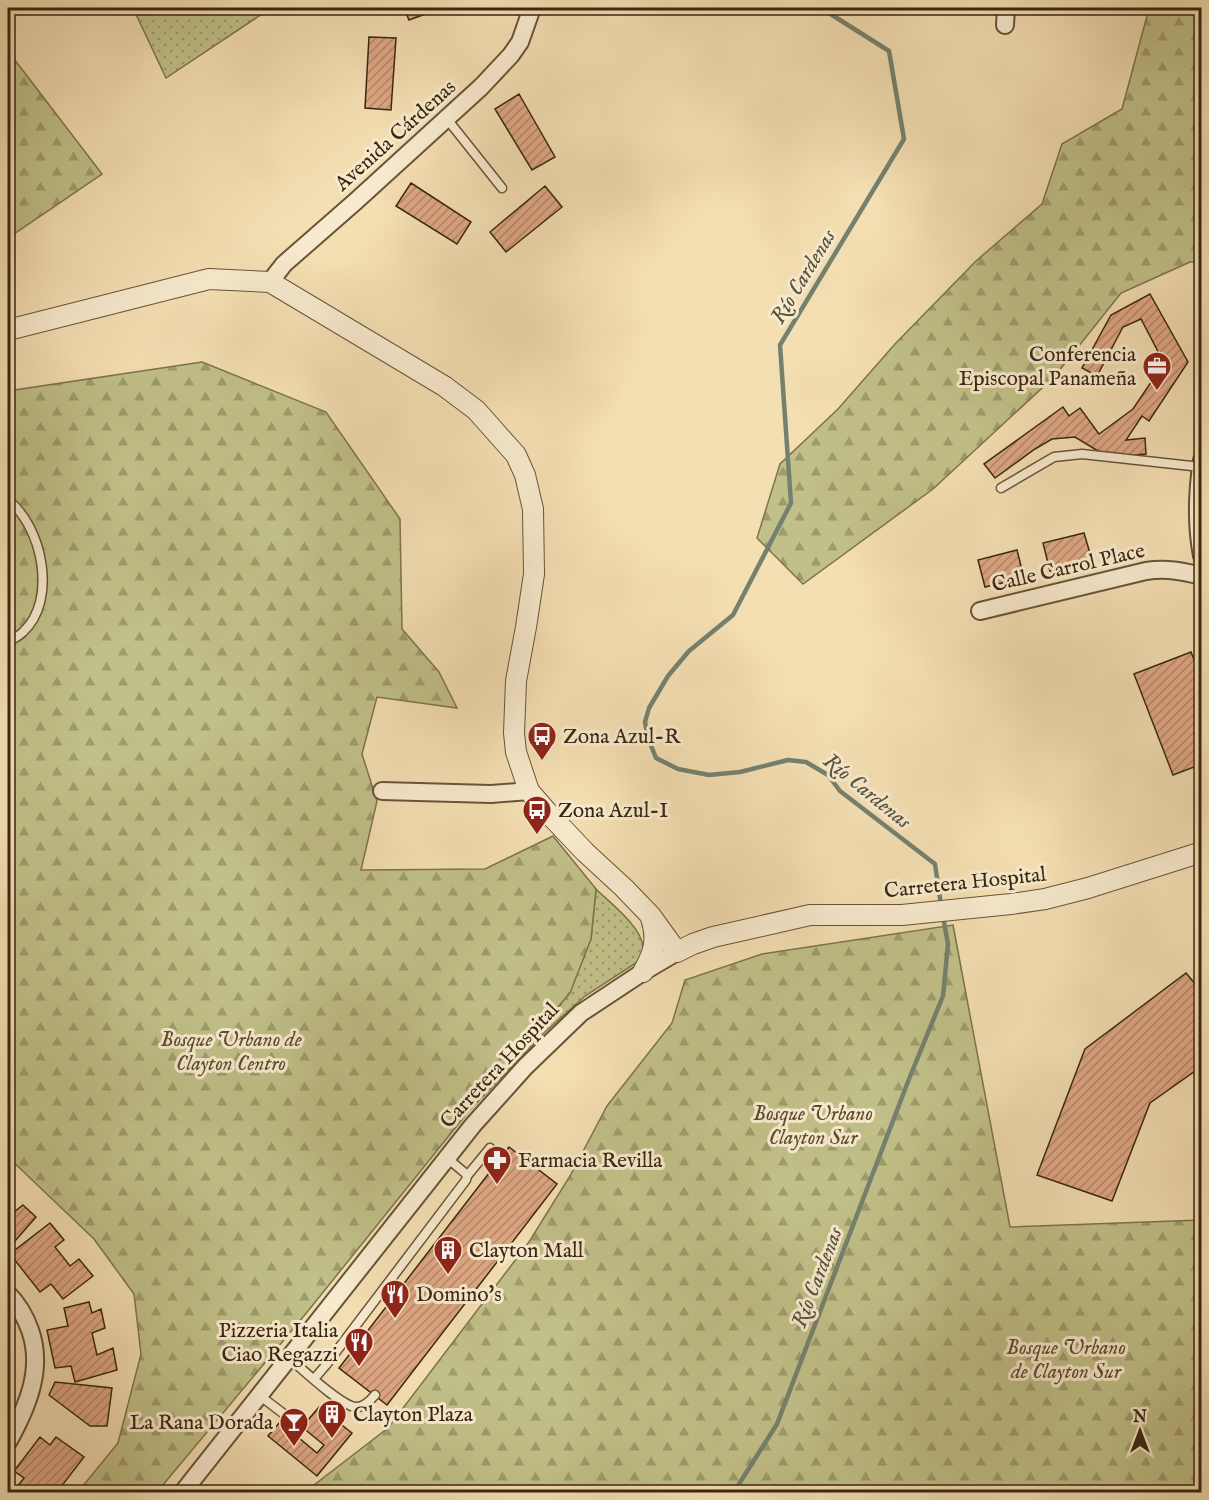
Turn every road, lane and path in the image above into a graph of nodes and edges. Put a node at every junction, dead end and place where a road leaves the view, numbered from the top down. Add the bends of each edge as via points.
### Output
1 (532, 8) edge
2 (1006, 8) edge
3 (1005, 26) dead end
4 (447, 119) junction
5 (502, 188) dead end
6 (270, 282) junction
7 (8, 330) edge
8 (1201, 464) edge
9 (1001, 488) dead end
10 (8, 500) edge
11 (1202, 556) edge
12 (1202, 576) edge
13 (980, 611) dead end
14 (8, 642) edge
15 (382, 791) dead end
16 (529, 791) junction
17 (1202, 852) edge
18 (651, 916) junction
19 (713, 937) junction
20 (677, 952) junction
21 (643, 972) junction
22 (490, 1148) dead end
23 (447, 1158) junction
24 (466, 1176) junction
25 (8, 1294) edge
26 (289, 1358) junction
27 (314, 1379) junction
28 (259, 1395) junction
29 (375, 1395) dead end
30 (297, 1424) dead end
31 (8, 1442) edge
32 (183, 1492) edge

1 - 4 street, Avenida Cárdenas via 511,55
2 - 3 street
4 - 5 lane
4 - 6 street, Avenida Cárdenas via 284,264
6 - 7 street via 209,279
6 - 16 street via 451,390 476,410 516,455 525,475 534,527 534,574 516,681 514,733
8 - 9 lane via 1067,455 1054,457
8 - 11 street via 1198,524
10 - 14 lane via 36,540 43,583 36,614 23,632
12 - 13 street, Calle Carrol Place via 1161,568
15 - 16 street
16 - 18 street
17 - 19 street, Carretera Hospital via 1062,896 902,915 810,915
18 - 19 street via 678,932
18 - 20 street
18 - 21 street via 654,949
19 - 20 street, Carretera Hospital
20 - 21 street, Carretera Hospital
21 - 23 street, Carretera Hospital via 581,1013 549,1043
22 - 24 lane
23 - 24 lane
23 - 26 street, Carretera Hospital
24 - 27 lane
25 - 31 street via 29,1325 36,1361 25,1410
26 - 27 lane
26 - 28 street, Carretera Hospital
27 - 29 lane via 353,1407 366,1404
28 - 30 lane
28 - 32 street, Carretera Hospital

